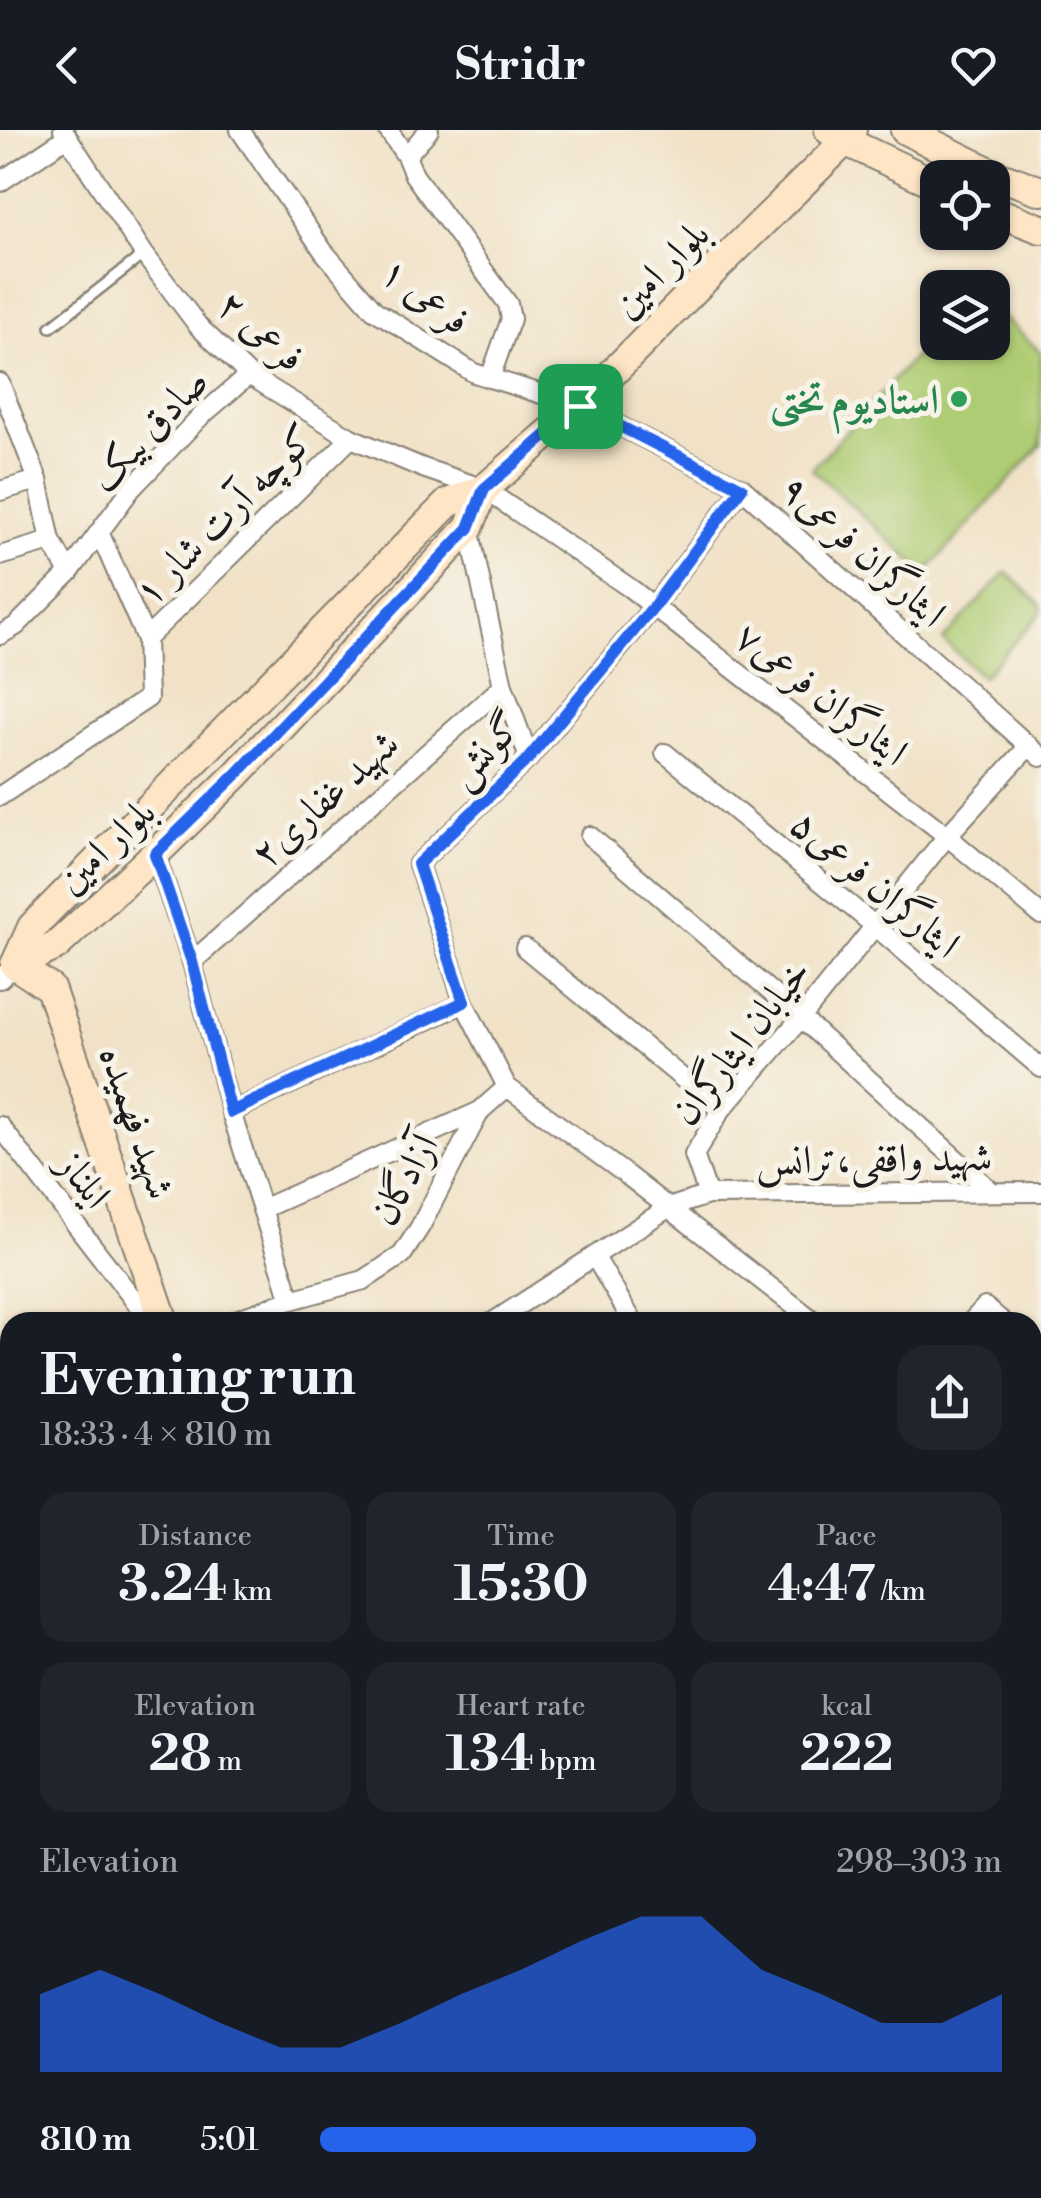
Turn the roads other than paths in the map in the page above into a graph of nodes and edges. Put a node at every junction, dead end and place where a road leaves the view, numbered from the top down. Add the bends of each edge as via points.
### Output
1 (240, 130) edge
2 (388, 130) edge
3 (429, 130) edge
4 (906, 130) edge
5 (65, 134) edge
6 (842, 134) edge
7 (406, 156) junction
8 (920, 175) edge
9 (0, 182) edge
10 (1041, 190) edge
11 (1010, 217) edge
12 (1041, 230) edge
13 (144, 254) junction
14 (52, 326) dead end
15 (249, 375) junction
16 (490, 378) junction
17 (0, 383) edge
18 (580, 406) junction
19 (351, 438) junction
20 (38, 480) junction
21 (742, 488) junction
22 (484, 489) junction
23 (0, 490) edge
24 (469, 528) junction
25 (100, 534) junction
26 (51, 541) junction
27 (0, 556) edge
28 (69, 574) junction
29 (654, 606) junction
30 (0, 634) edge
31 (146, 639) junction
32 (503, 686) junction
33 (1035, 751) edge
34 (666, 753) dead end
35 (529, 758) junction
36 (0, 796) edge
37 (590, 836) dead end
38 (947, 836) junction
39 (155, 854) junction
40 (1041, 915) edge
41 (875, 926) junction
42 (525, 948) dead end
43 (192, 962) junction
44 (7, 972) edge
45 (464, 1002) junction
46 (802, 1018) junction
47 (1041, 1068) edge
48 (507, 1086) junction
49 (480, 1110) junction
50 (721, 1110) junction
51 (231, 1112) junction
52 (0, 1126) edge
53 (990, 1192) junction
54 (1041, 1192) edge
55 (708, 1195) junction
56 (668, 1208) junction
57 (262, 1209) junction
58 (595, 1257) junction
59 (291, 1300) junction
60 (143, 1312) edge
61 (161, 1312) edge
62 (258, 1312) edge
63 (507, 1312) edge
64 (628, 1312) edge
65 (802, 1312) edge

1 - 16 street, فرعی ۱ via 324,252 374,310
2 - 7 street
3 - 7 street
4 - 10 main road
5 - 9 street, فرعی ۲
5 - 13 street, فرعی ۲
6 - 8 main road
6 - 18 main road, بلوار امین
7 - 16 street via 508,304 511,319
11 - 12 main road
13 - 14 lane
13 - 15 street, فرعی ۲ via 199,327
15 - 19 street, فرعی ۲
15 - 25 street, صادق بیک via 131,489
16 - 18 street, فرعی ۱
17 - 20 street
18 - 21 street, ایثارگران فرعی۹
18 - 22 main road, بلوار امین
19 - 22 street, فرعی ۲
19 - 31 street, کوچه آرت شار ۱
20 - 23 street
20 - 26 street
21 - 29 street, گونش
21 - 33 street, ایثارگران فرعی۹
22 - 24 main road, بلوار امین
22 - 29 street, ایثارگران فرعی۷
22 - 44 main road, بلوار امین via 448,504 208,746 32,927
24 - 32 street
24 - 39 main road, بلوار امین
25 - 28 street, صادق بیک
25 - 31 street, صادق بیک
26 - 27 street
26 - 28 street
28 - 30 street, صادق بیک
29 - 35 street, گونش
29 - 38 street, ایثارگران فرعی۷
31 - 36 street, صادق بیک via 148,698
32 - 35 street
32 - 43 street, شهید غفاری۲
33 - 38 street, خیابان ایثارگران
34 - 41 street, ایثارگران فرعی۵
35 - 45 street, گونش via 418,864
37 - 46 street
38 - 40 street, ایثارگران فرعی۷
38 - 41 street, خیابان ایثارگران
39 - 43 street
39 - 44 main road, بلوار امین via 56,946
41 - 46 street, خیابان ایثارگران
41 - 47 street, ایثارگران فرعی۵
42 - 50 street
43 - 51 street
44 - 61 main road, شهید فهمیده via 50,988
45 - 48 street, گونش
45 - 51 street
46 - 50 street, خیابان ایثارگران
46 - 53 street
48 - 49 street, آزادگان
48 - 56 street
49 - 57 street
49 - 59 street, آزادگان via 402,1256 364,1280
50 - 55 street, خیابان ایثارگران via 694,1156
51 - 57 street
52 - 60 street, ایلناز
53 - 54 street, شهید واقفی،ترانس
53 - 55 street, شهید واقفی،ترانس
55 - 56 street
56 - 58 street
56 - 65 street
57 - 59 street
58 - 63 street
58 - 64 street
59 - 62 street, آزادگان

